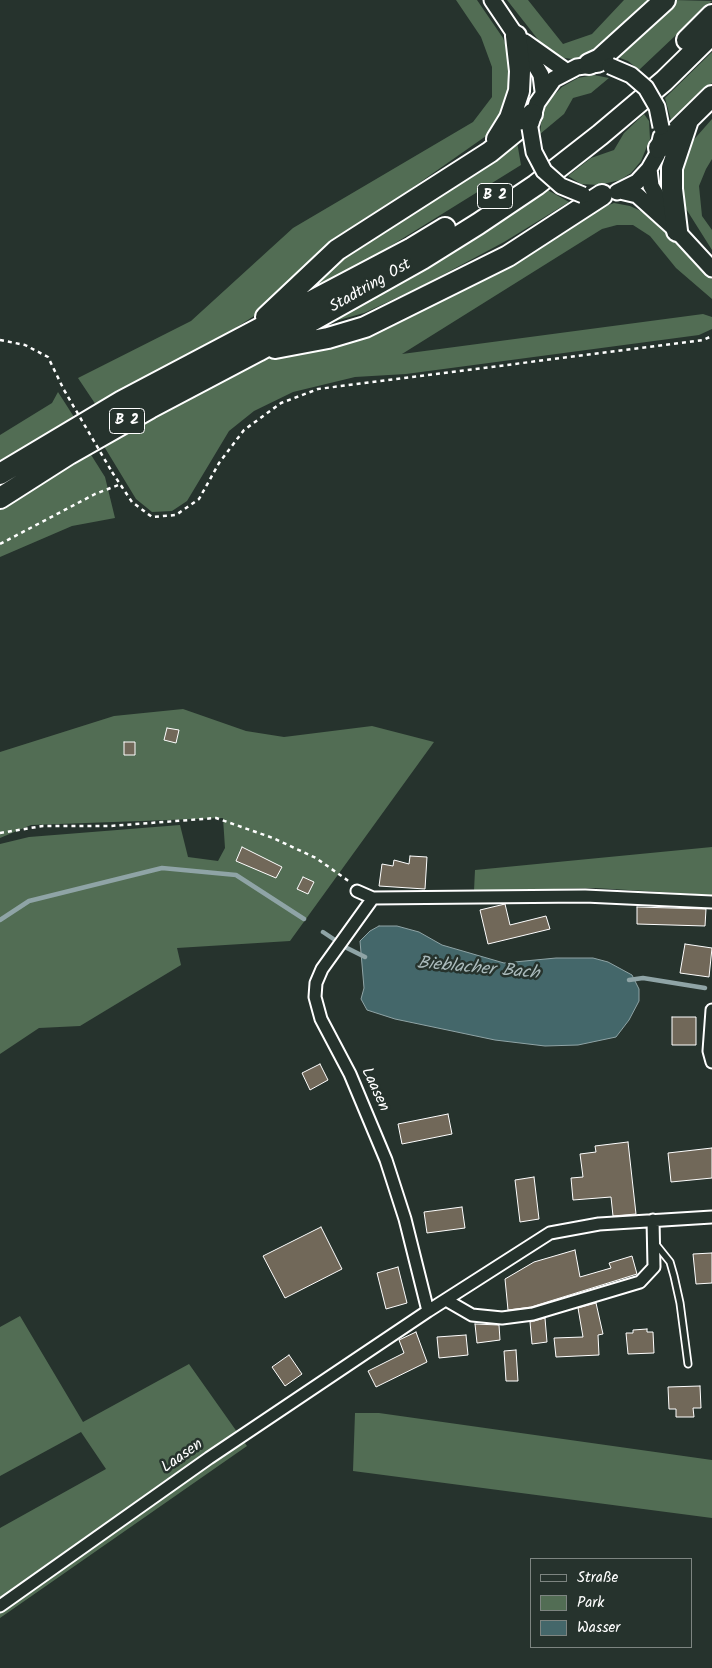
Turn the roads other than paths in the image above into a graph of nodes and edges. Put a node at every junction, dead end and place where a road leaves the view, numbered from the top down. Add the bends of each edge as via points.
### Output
1 (492, 0) edge
2 (664, 0) edge
3 (712, 15) edge
4 (712, 34) edge
5 (516, 36) junction
6 (589, 64) junction
7 (566, 71) junction
8 (543, 91) junction
9 (712, 96) edge
10 (688, 120) junction
11 (531, 121) junction
12 (659, 148) junction
13 (490, 152) junction
14 (649, 169) junction
15 (602, 193) junction
16 (677, 231) junction
17 (712, 269) edge
18 (248, 334) junction
19 (258, 351) junction
20 (0, 474) edge
21 (0, 498) edge
22 (357, 891) road end
23 (373, 898) junction
24 (712, 902) edge
25 (712, 1010) edge
26 (712, 1062) edge
27 (712, 1216) edge
28 (653, 1220) junction
29 (654, 1242) junction
30 (446, 1300) junction
31 (428, 1311) junction
32 (688, 1364) dead end
33 (0, 1606) edge

1 - 5 main road
2 - 6 highway via 600,59
3 - 18 highway, Stadtring Ost / B 2 via 591,126 526,175 412,248
4 - 19 highway, Stadtring Ost / B 2 via 664,82 536,185 422,259
5 - 7 main road
5 - 8 main road via 541,75
5 - 13 highway, B 2 via 519,91 510,118
6 - 7 main road
6 - 12 main road, bridge via 610,66 631,75 646,88 657,107 661,127
7 - 8 main road
8 - 11 main road
9 - 10 highway
10 - 12 highway
10 - 16 highway via 672,168
11 - 13 highway, B 2
11 - 15 main road, bridge via 534,152 544,172 561,186
12 - 14 main road
13 - 18 highway, B 2 via 337,250
14 - 15 main road via 637,182
14 - 16 main road via 651,186
15 - 16 main road via 637,195
15 - 19 highway, B 2 via 508,256 365,327 328,338
16 - 17 main road
18 - 20 highway, Stadtring Ost / B 2 via 122,401
19 - 21 highway, Stadtring Ost / B 2 via 69,454
22 - 23 street
23 - 24 street via 585,896
23 - 31 street, Laasen via 322,969 315,997 321,1020 350,1074 386,1160
25 - 26 street via 709,1051
27 - 28 street, Laasen
28 - 29 street
28 - 30 street, Laasen via 598,1224 550,1233
29 - 30 street via 654,1267 640,1282 533,1314 502,1318 472,1315
29 - 32 lane via 670,1262 674,1276
30 - 31 street, Laasen
31 - 33 street, Laasen via 209,1458

